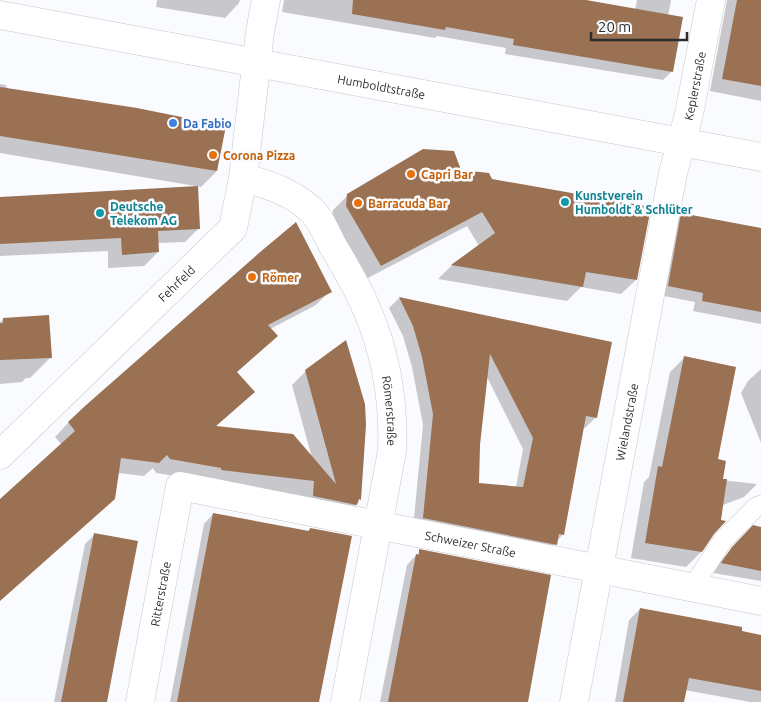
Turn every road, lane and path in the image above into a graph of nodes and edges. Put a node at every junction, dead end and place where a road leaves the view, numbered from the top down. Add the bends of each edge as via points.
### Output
1 (266, 0) edge
2 (711, 0) edge
3 (5, 10) edge
4 (257, 64) junction
5 (681, 142) junction
6 (761, 157) edge
7 (243, 178) junction
8 (0, 455) edge
9 (180, 486) joint
10 (761, 505) edge
11 (380, 525) junction
12 (599, 570) junction
13 (692, 588) junction
14 (761, 601) edge
15 (140, 702) edge
16 (345, 702) edge
17 (574, 702) edge

1 - 4 street, Fehrfeld
2 - 5 street, Keplerstraße
3 - 4 street, Humboldtstraße
4 - 5 street, Humboldtstraße
4 - 7 street, Fehrfeld
5 - 6 street, Humboldtstraße
5 - 12 street, Wielandstraße
7 - 8 street, Fehrfeld via 234,228
7 - 11 street, Römerstraße via 293,196 313,211 368,310 385,366 393,422 392,452
9 - 11 street, Schweizer Straße
9 - 15 street, Ritterstraße
10 - 13 lane via 722,540
11 - 12 street, Schweizer Straße
11 - 16 street, Römerstraße
12 - 13 street, Schweizer Straße
12 - 17 street, Wielandstraße
13 - 14 street, Schweizer Straße

